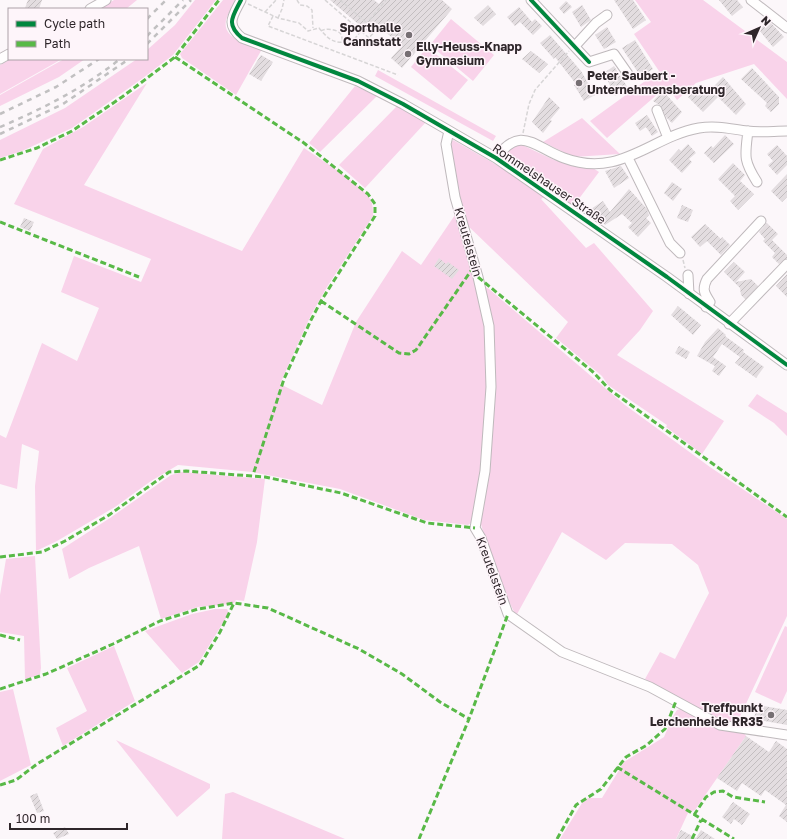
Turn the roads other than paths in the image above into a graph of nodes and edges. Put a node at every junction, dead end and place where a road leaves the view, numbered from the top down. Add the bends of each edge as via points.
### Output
1 (106, 0) edge
2 (531, 0) edge
3 (751, 0) edge
4 (244, 2) edge
5 (92, 8) edge
6 (607, 15) dead end
7 (787, 28) edge
8 (575, 46) junction
9 (628, 74) dead end
10 (657, 110) dead end
11 (449, 131) junction
12 (748, 131) junction
13 (787, 131) edge
14 (668, 138) junction
15 (496, 158) junction
16 (628, 158) junction
17 (757, 182) dead end
18 (761, 221) dead end
19 (680, 253) road end
20 (787, 264) edge
21 (688, 275) road end
22 (689, 294) junction
23 (706, 307) junction
24 (729, 324) junction
25 (787, 366) edge
26 (787, 735) edge

1 - 5 street
2 - 8 street
3 - 7 street
4 - 11 street, Rommelshauser Straße via 232,17 233,28 242,38 358,81
6 - 8 street
8 - 9 street via 589,62 614,54
10 - 14 street
11 - 15 street, Rommelshauser Straße
11 - 26 street, Kreutelstein via 446,144 454,191 489,326 490,395 485,471 475,528 481,538 508,614 562,652 650,686 720,725
12 - 13 street
12 - 14 street via 719,126 682,132
12 - 17 street via 745,157
14 - 16 street
15 - 16 street via 512,141 522,139 570,161 593,163
15 - 22 street, Rommelshauser Straße
16 - 19 street via 670,243
18 - 23 street via 707,280 703,287 704,294 710,302
20 - 24 street
21 - 22 street
22 - 23 street, Rommelshauser Straße
23 - 24 street, Rommelshauser Straße
24 - 25 street, Rommelshauser Straße

